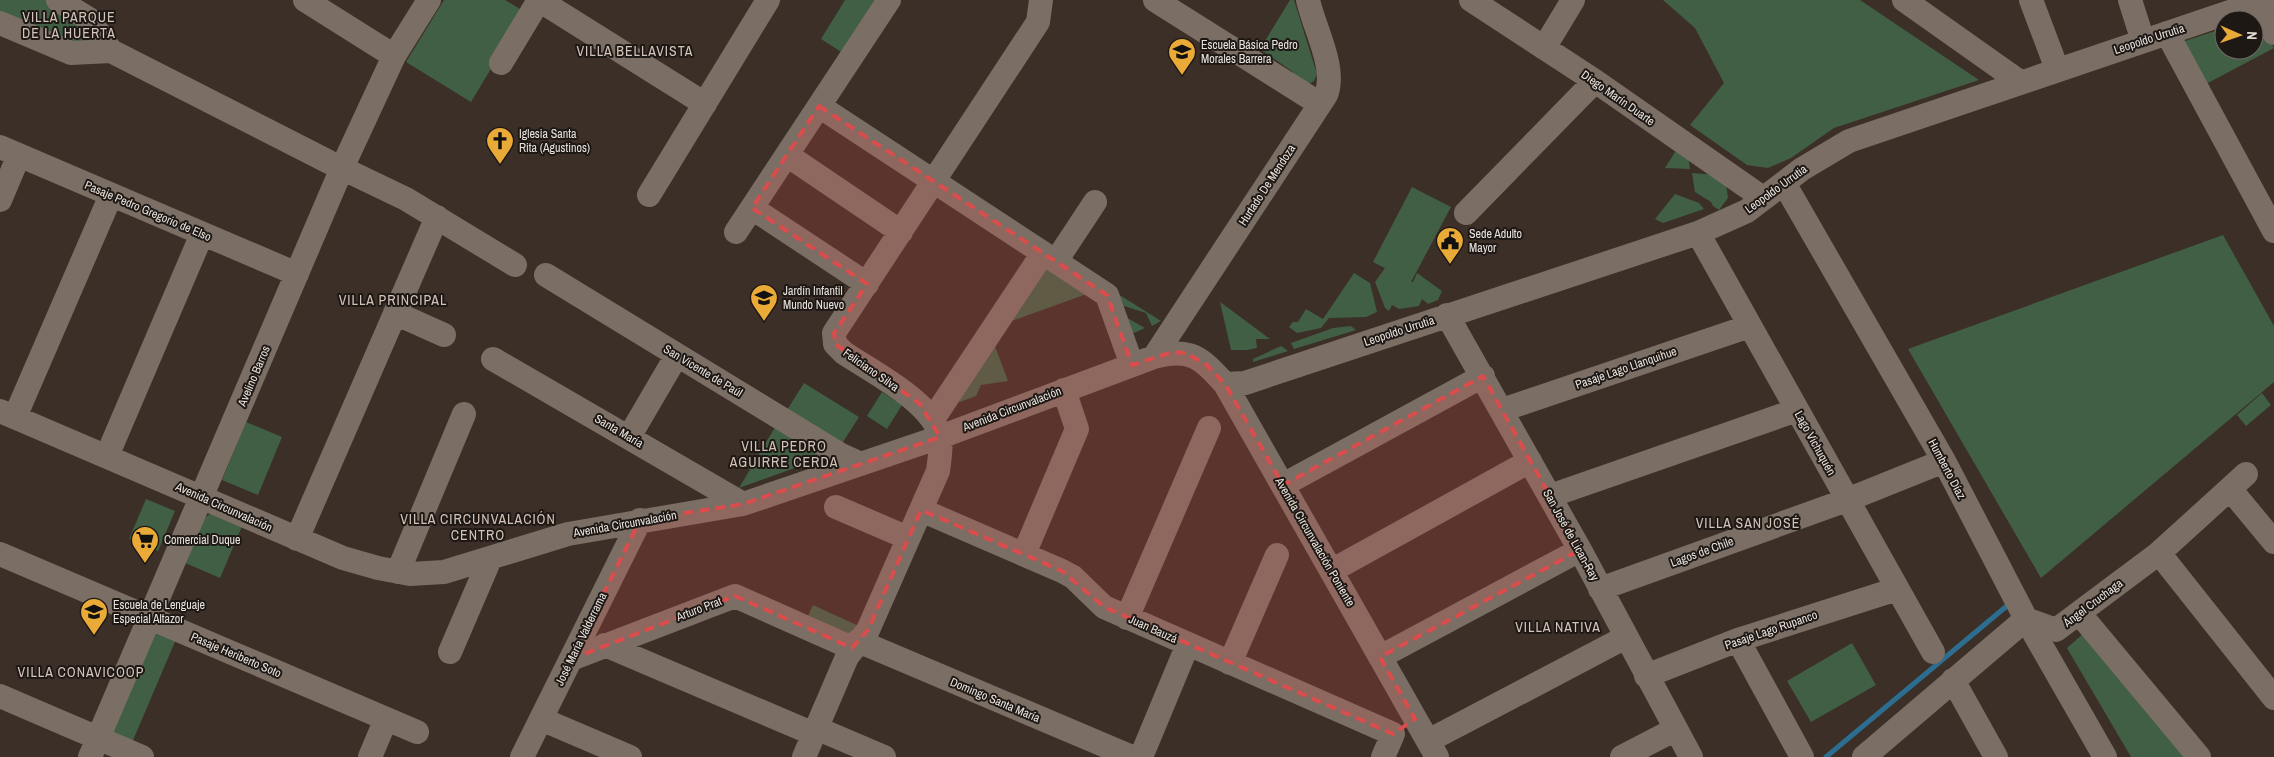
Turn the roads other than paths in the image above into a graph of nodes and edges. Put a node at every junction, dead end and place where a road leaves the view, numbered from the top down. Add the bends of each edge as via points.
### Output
1 (58, 0) edge
2 (305, 0) edge
3 (429, 0) edge
4 (539, 0) edge
5 (768, 0) edge
6 (889, 0) edge
7 (1155, 0) edge
8 (1308, 0) edge
9 (1471, 0) edge
10 (1572, 0) edge
11 (1904, 0) edge
12 (2031, 0) edge
13 (2130, 0) edge
14 (1038, 2) edge
15 (2249, 3) edge
16 (0, 23) edge
17 (2167, 33) junction
18 (2274, 33) edge
19 (2143, 41) junction
20 (1544, 48) junction
21 (111, 51) junction
22 (394, 56) junction
23 (501, 63) dead end
24 (2057, 69) junction
25 (1594, 81) junction
26 (2020, 82) junction
27 (705, 104) junction
28 (1320, 104) junction
29 (819, 106) junction
30 (9, 151) edge
31 (787, 155) junction
32 (342, 168) junction
33 (934, 181) junction
34 (1784, 183) junction
35 (111, 194) junction
36 (649, 194) dead end
37 (1763, 198) junction
38 (0, 200) edge
39 (1096, 202) dead end
40 (752, 208) junction
41 (1466, 213) dead end
42 (436, 217) junction
43 (2274, 231) edge
44 (736, 232) dead end
45 (901, 232) junction
46 (1698, 233) junction
47 (202, 234) junction
48 (1050, 257) junction
49 (515, 266) dead end
50 (297, 274) junction
51 (546, 275) dead end
52 (867, 284) junction
53 (395, 313) junction
54 (1447, 315) junction
55 (1750, 326) junction
56 (444, 335) dead end
57 (677, 355) junction
58 (1153, 358) junction
59 (493, 359) dead end
60 (1483, 376) junction
61 (1225, 384) junction
62 (1064, 390) junction
63 (1502, 410) junction
64 (1797, 410) junction
65 (7, 414) edge
66 (464, 414) dead end
67 (936, 428) junction
68 (1209, 428) dead end
69 (629, 437) junction
70 (107, 456) junction
71 (1530, 461) junction
72 (1944, 461) junction
73 (860, 464) junction
74 (1283, 485) junction
75 (1550, 496) junction
76 (202, 497) junction
77 (1847, 500) junction
78 (744, 504) junction
79 (836, 507) dead end
80 (921, 510) junction
81 (640, 520) junction
82 (908, 538) junction
83 (297, 539) junction
84 (2274, 542) edge
85 (1580, 550) junction
86 (2159, 553) junction
87 (0, 554) edge
88 (1024, 554) junction
89 (1278, 555) dead end
90 (490, 559) junction
91 (1331, 571) junction
92 (398, 572) junction
93 (1897, 588) junction
94 (1600, 589) junction
95 (2079, 613) junction
96 (150, 618) junction
97 (1127, 618) junction
98 (2026, 620) junction
99 (1626, 637) junction
100 (1738, 640) junction
101 (605, 644) junction
102 (1188, 644) junction
103 (855, 645) junction
104 (450, 652) dead end
105 (1933, 652) dead end
106 (1380, 657) junction
107 (571, 659) junction
108 (1230, 663) junction
109 (1646, 676) junction
110 (1954, 680) junction
111 (0, 696) edge
112 (2274, 698) edge
113 (386, 719) junction
114 (541, 719) junction
115 (1415, 719) junction
116 (1676, 729) junction
117 (815, 731) junction
118 (417, 732) dead end
119 (1393, 734) junction
120 (1080, 747) edge
121 (94, 748) edge
122 (1432, 749) edge
123 (1886, 750) edge
124 (142, 757) edge
125 (370, 757) edge
126 (522, 757) edge
127 (630, 757) edge
128 (804, 757) edge
129 (884, 757) edge
130 (1132, 757) edge
131 (1141, 757) edge
132 (1383, 757) edge
133 (1622, 757) edge
134 (1691, 757) edge
135 (1802, 757) edge
136 (1864, 757) edge
137 (1996, 757) edge
138 (2106, 757) edge
139 (2199, 757) edge

1 - 21 street via 89,19
2 - 22 street
3 - 22 street, Avelino Barros
4 - 23 street
4 - 27 street
5 - 27 street
6 - 29 street
7 - 28 street
8 - 28 street, Hurtado De Mendoza via 1329,72 1330,85
9 - 20 street, Diego Marín Duarte
10 - 20 street
11 - 26 street
12 - 24 street
13 - 19 street
14 - 33 street, Feliciano Silva via 1038,22
15 - 17 street, Leopoldo Urrutia
15 - 18 street
16 - 21 street via 71,53
17 - 19 street, Leopoldo Urrutia
17 - 43 street
19 - 24 street, Leopoldo Urrutia
20 - 25 street, Diego Marín Duarte
21 - 32 street
22 - 32 street, Avelino Barros via 386,93
24 - 26 street, Leopoldo Urrutia
25 - 37 street, Diego Marín Duarte
25 - 41 street
26 - 34 street, Leopoldo Urrutia via 1849,141
27 - 36 street
28 - 58 street, Hurtado De Mendoza
29 - 31 street
29 - 33 street
30 - 35 street, Pasaje Pedro Gregorio de Elso
30 - 38 street
31 - 40 street
31 - 45 street
32 - 42 street
32 - 50 street, Avelino Barros
33 - 45 street, Feliciano Silva
33 - 48 street
34 - 37 street, Leopoldo Urrutia
34 - 72 street, Humberto Díaz
35 - 47 street, Pasaje Pedro Gregorio de Elso
35 - 65 street
37 - 46 street, Leopoldo Urrutia via 1737,217
39 - 48 street
40 - 44 street
40 - 52 street
42 - 49 street
42 - 53 street
45 - 52 street, Feliciano Silva
46 - 54 street, Leopoldo Urrutia
46 - 55 street, Lago Vichuquén
47 - 50 street, Pasaje Pedro Gregorio de Elso
47 - 70 street
48 - 58 street via 1108,295
48 - 67 street
50 - 76 street, Avelino Barros
51 - 57 street, San Vicente de Paúl
52 - 67 street, Feliciano Silva via 834,333 835,344 919,403
53 - 56 street
53 - 83 street
54 - 60 street, San José de Lican-Ray
54 - 61 street, Leopoldo Urrutia via 1246,382
55 - 63 street, Pasaje Lago Llanquihue
55 - 64 street, Lago Vichuquén
57 - 69 street
57 - 73 street, San Vicente de Paúl
58 - 61 street, Avenida Circunvalación Poniente via 1186,353 1207,365
58 - 62 street, Avenida Circunvalación
59 - 69 street, Santa María
60 - 63 street, San José de Lican-Ray
60 - 74 street
61 - 74 street, Avenida Circunvalación Poniente
62 - 67 street, Avenida Circunvalación
62 - 88 street via 1077,429
63 - 71 street, San José de Lican-Ray
64 - 75 street
64 - 77 street, Lago Vichuquén
65 - 70 street, Avenida Circunvalación
66 - 92 street
67 - 73 street, Avenida Circunvalación
67 - 80 street via 938,471
68 - 97 street
69 - 78 street, Santa María
70 - 76 street, Avenida Circunvalación
71 - 75 street, San José de Lican-Ray
71 - 91 street
72 - 77 street, Lagos de Chile
72 - 98 street, Humberto Díaz
73 - 78 street, Avenida Circunvalación
74 - 91 street, Avenida Circunvalación Poniente
75 - 85 street, San José de Lican-Ray
76 - 83 street, Avenida Circunvalación
76 - 96 street, Avelino Barros
77 - 93 street, Lago Vichuquén
77 - 94 street, Lagos de Chile
78 - 81 street, Avenida Circunvalación
79 - 82 street
80 - 82 street
80 - 88 street, Juan Bauzá
81 - 90 street, Avenida Circunvalación via 568,534
81 - 107 street, José María Valderrama
82 - 103 street via 868,630
83 - 92 street, Avenida Circunvalación via 343,558
84 - 86 street, Ángel Cruchaga via 2238,482
85 - 94 street, San José de Lican-Ray
85 - 106 street
86 - 95 street, Ángel Cruchaga
86 - 112 street
87 - 96 street, Pasaje Heriberto Soto
88 - 97 street, Juan Bauzá via 1073,577 1104,607
89 - 108 street
90 - 92 street, Avenida Circunvalación via 444,572
90 - 104 street
91 - 106 street, Avenida Circunvalación Poniente
93 - 100 street, Pasaje Lago Rupanco
93 - 105 street, Lago Vichuquén
94 - 99 street, San José de Lican-Ray
95 - 98 street, Ángel Cruchaga via 2056,630
95 - 139 street
96 - 113 street, Pasaje Heriberto Soto
96 - 121 street, Avelino Barros
97 - 102 street, Juan Bauzá
98 - 110 street
98 - 138 street, Humberto Díaz
99 - 109 street, San José de Lican-Ray
99 - 122 street
100 - 109 street, Pasaje Lago Rupanco
100 - 135 street
101 - 103 street, Arturo Prat via 735,596
101 - 107 street, Arturo Prat
101 - 117 street
102 - 108 street, Juan Bauzá
102 - 131 street
103 - 117 street via 846,657
103 - 120 street, Domingo Santa María
106 - 115 street, Avenida Circunvalación Poniente
107 - 114 street, José María Valderrama
108 - 119 street, Juan Bauzá
109 - 116 street, San José de Lican-Ray
110 - 123 street
110 - 137 street
111 - 121 street
113 - 118 street, Pasaje Heriberto Soto
113 - 125 street
114 - 126 street, José María Valderrama
114 - 127 street
115 - 119 street
115 - 122 street, Avenida Circunvalación Poniente
116 - 133 street
116 - 134 street, San José de Lican-Ray
117 - 128 street
117 - 129 street
119 - 132 street
120 - 130 street, Domingo Santa María via 1094,740
121 - 124 street
123 - 136 street

